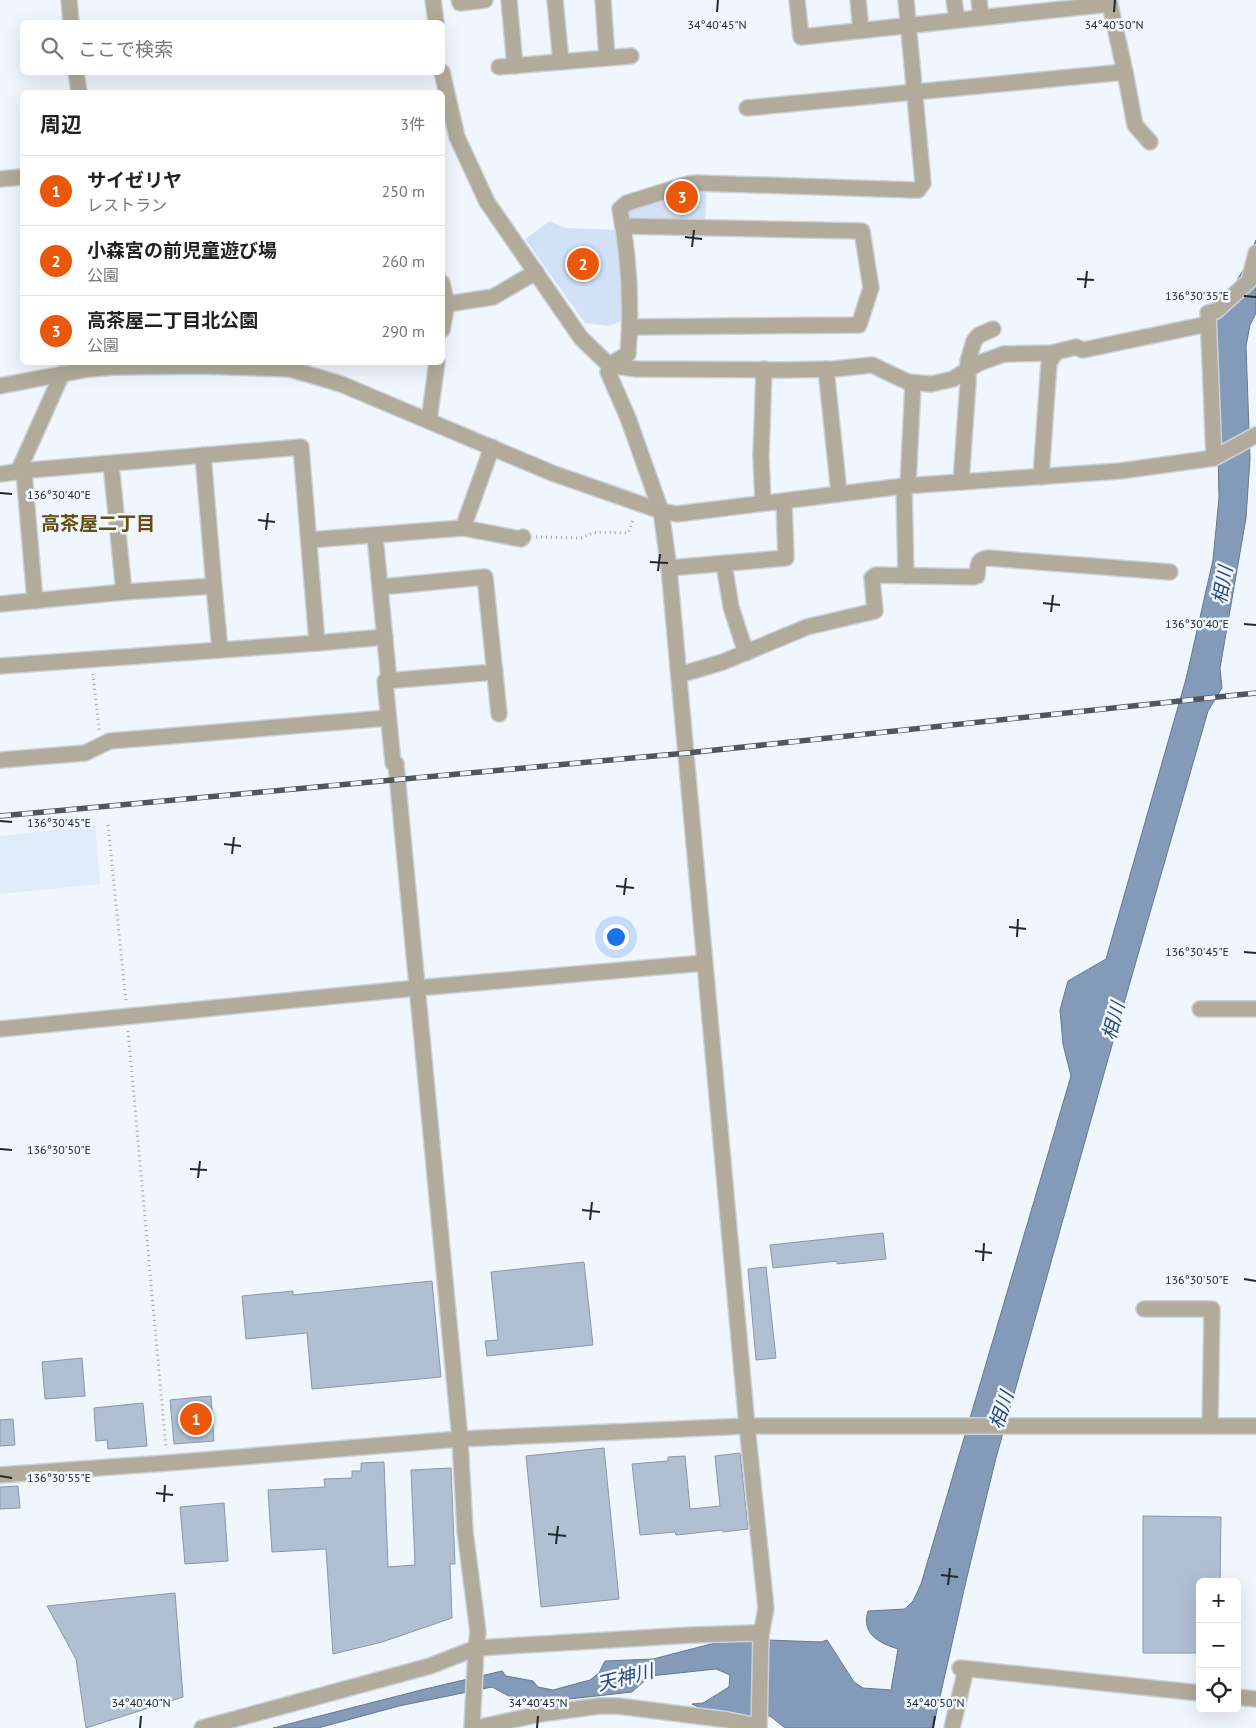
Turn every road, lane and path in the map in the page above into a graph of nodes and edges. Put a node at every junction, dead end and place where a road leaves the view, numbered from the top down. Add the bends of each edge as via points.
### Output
1 (69, 0) edge
2 (433, 0) edge
3 (485, 0) edge
4 (509, 0) edge
5 (555, 0) edge
6 (603, 0) edge
7 (797, 0) edge
8 (858, 0) edge
9 (906, 0) edge
10 (954, 0) edge
11 (979, 0) edge
12 (459, 1) edge
13 (1110, 2) edge
14 (1034, 6) edge
15 (981, 17) junction
16 (71, 20) edge
17 (436, 20) edge
18 (956, 20) junction
19 (909, 25) junction
20 (861, 30) junction
21 (631, 56) dead end
22 (607, 58) junction
23 (561, 62) junction
24 (515, 66) junction
25 (499, 67) dead end
26 (1125, 72) junction
27 (76, 75) edge
28 (443, 75) edge
29 (78, 90) edge
30 (915, 92) junction
31 (747, 108) dead end
32 (1150, 142) dead end
33 (20, 177) edge
34 (0, 179) edge
35 (623, 226) junction
36 (1256, 253) edge
37 (536, 272) junction
38 (1252, 280) edge
39 (445, 304) edge
40 (1208, 324) junction
41 (630, 327) junction
42 (993, 330) dead end
43 (1056, 352) junction
44 (117, 365) edge
45 (162, 365) edge
46 (609, 365) junction
47 (436, 367) edge
48 (764, 369) junction
49 (826, 369) junction
50 (967, 371) junction
51 (62, 374) junction
52 (913, 383) junction
53 (0, 386) edge
54 (429, 420) junction
55 (1256, 435) edge
56 (492, 447) junction
57 (203, 455) junction
58 (1214, 458) junction
59 (111, 464) junction
60 (21, 472) junction
61 (0, 474) edge
62 (1041, 477) junction
63 (961, 482) junction
64 (906, 486) junction
65 (839, 493) junction
66 (784, 501) junction
67 (763, 503) junction
68 (639, 504) junction
69 (661, 511) junction
70 (463, 528) junction
71 (375, 536) junction
72 (523, 537) joint
73 (309, 540) junction
74 (724, 564) junction
75 (669, 568) junction
76 (1170, 572) dead end
77 (906, 576) junction
78 (214, 586) junction
79 (381, 587) junction
80 (124, 592) junction
81 (35, 601) junction
82 (0, 604) edge
83 (385, 637) junction
84 (317, 643) junction
85 (220, 650) junction
86 (746, 653) junction
87 (92, 659) junction
88 (0, 666) edge
89 (495, 672) junction
90 (679, 675) junction
91 (390, 681) junction
92 (499, 714) dead end
93 (388, 718) junction
94 (100, 746) junction
95 (0, 760) edge
96 (108, 825) dead end
97 (704, 963) junction
98 (417, 988) junction
99 (1200, 1009) dead end
100 (1256, 1009) edge
101 (127, 1017) junction
102 (0, 1030) edge
103 (1144, 1309) dead end
104 (747, 1426) junction
105 (1210, 1426) junction
106 (1256, 1426) edge
107 (460, 1440) junction
108 (167, 1463) junction
109 (0, 1475) edge
110 (760, 1635) junction
111 (476, 1653) junction
112 (1196, 1693) edge
113 (1241, 1697) edge
114 (1256, 1699) edge
115 (473, 1726) edge
116 (759, 1727) edge
117 (202, 1728) edge
118 (952, 1728) edge

1 - 16 street
2 - 17 street
3 - 12 street
4 - 24 street
5 - 23 street
6 - 22 street
7 - 20 street via 801,37
8 - 20 street
9 - 19 street
10 - 18 street
11 - 15 street
13 - 14 street
13 - 26 street
14 - 15 street
15 - 18 street
18 - 19 street
19 - 20 street
19 - 30 street
21 - 22 street
22 - 23 street
23 - 24 street
24 - 25 street
26 - 30 street
26 - 32 street via 1135,125
27 - 29 street
28 - 37 street via 457,137 483,194
30 - 31 street
30 - 35 street via 922,183 918,190 688,184 627,203 620,209
33 - 34 street
35 - 41 street via 630,290
35 - 41 street via 862,232 871,288 859,326
36 - 38 street
37 - 39 street via 493,297
37 - 46 street via 581,338
38 - 40 street via 1216,311 1208,313
40 - 43 street via 1083,350 1076,347
40 - 58 street
41 - 46 street via 628,354
42 - 50 street via 979,335 974,341
43 - 50 street via 1004,354
43 - 62 street via 1049,363
44 - 51 street
45 - 54 street via 290,369 341,384
46 - 48 street via 636,369
46 - 69 street via 608,372
47 - 54 street
48 - 49 street
48 - 67 street
49 - 52 street via 872,365
49 - 65 street
50 - 52 street via 941,382
50 - 63 street
51 - 53 street
51 - 60 street
52 - 64 street
54 - 56 street
55 - 58 street
56 - 68 street via 552,473
56 - 70 street
57 - 59 street
57 - 73 street via 301,447
57 - 78 street
58 - 62 street via 1120,471
59 - 60 street
59 - 80 street
60 - 61 street
60 - 81 street
62 - 63 street
63 - 64 street
64 - 65 street
64 - 77 street
65 - 66 street
66 - 67 street
66 - 74 street via 786,558
67 - 69 street via 677,514
68 - 69 street
68 - 72 path via 628,532 592,533 582,538
69 - 75 street
70 - 71 street
70 - 72 street
71 - 73 street
71 - 79 street
73 - 84 street
74 - 75 street
74 - 86 street via 731,608
75 - 90 street
76 - 77 street via 982,558 974,577
77 - 86 street via 872,576 875,611 807,627
78 - 80 street
78 - 85 street
79 - 83 street
79 - 89 street via 486,577
80 - 81 street
81 - 82 street
83 - 84 street
83 - 91 street
84 - 85 street
85 - 87 street
86 - 90 street
87 - 88 street
87 - 94 path
89 - 91 street
89 - 92 street
90 - 97 street
91 - 93 street via 385,681
93 - 94 street via 110,741
93 - 98 street via 393,763 396,764
94 - 95 street via 85,753
96 - 101 path
97 - 98 street
97 - 104 street
98 - 101 street
98 - 107 street
99 - 100 street
101 - 102 street
101 - 108 path
103 - 105 street via 1212,1309
104 - 105 street
104 - 107 street
104 - 110 street via 766,1608
105 - 106 street
107 - 108 street
107 - 111 street via 465,1531 478,1632
108 - 109 street
110 - 111 street via 692,1635
110 - 116 street
111 - 115 street
111 - 117 street
112 - 118 street via 963,1669
113 - 114 street
115 - 116 street via 540,1714 618,1706

